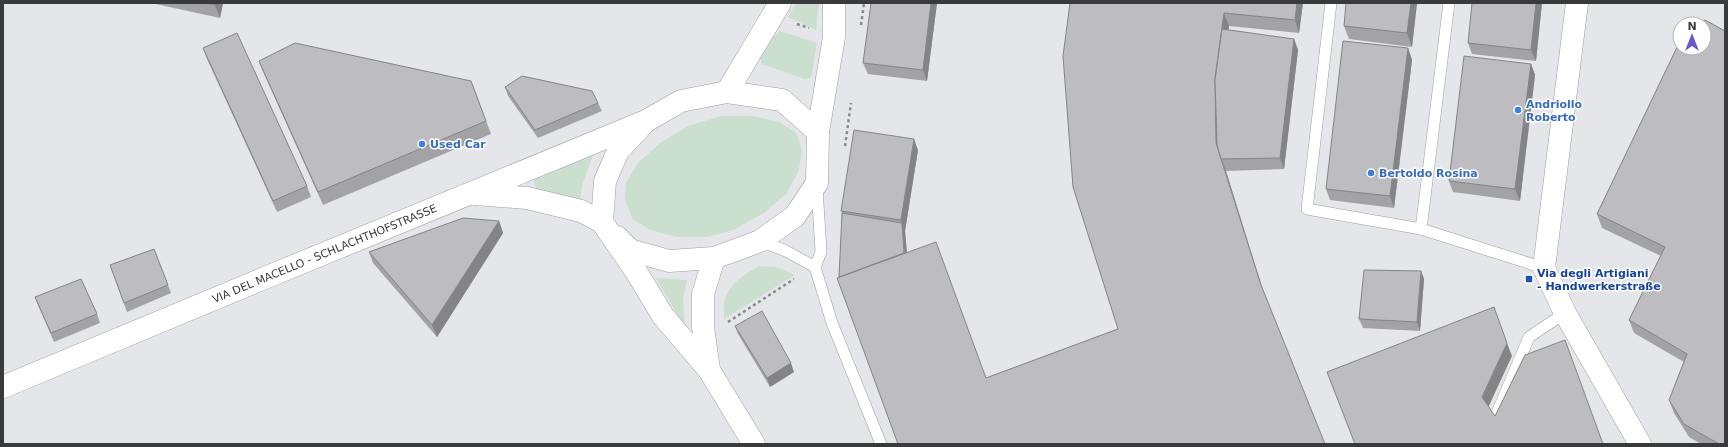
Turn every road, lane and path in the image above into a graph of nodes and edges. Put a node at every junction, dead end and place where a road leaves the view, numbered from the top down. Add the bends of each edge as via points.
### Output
1 (834, 3) edge
2 (1331, 3) edge
3 (1449, 3) edge
4 (1577, 3) edge
5 (777, 9) edge
6 (834, 38) junction
7 (727, 92) junction
8 (646, 121) junction
9 (818, 132) junction
10 (817, 183) junction
11 (470, 194) junction
12 (602, 222) junction
13 (1420, 229) junction
14 (760, 241) junction
15 (714, 258) junction
16 (815, 267) junction
17 (1544, 268) junction
18 (800, 276) dead end
19 (1565, 313) junction
20 (723, 325) dead end
21 (709, 370) junction
22 (3, 387) edge
23 (1494, 420) edge
24 (754, 444) edge
25 (881, 444) edge
26 (1640, 444) edge

1 - 6 street
2 - 13 lane via 1307,209
3 - 13 lane
4 - 17 street
5 - 6 path
5 - 7 street
6 - 9 street
7 - 8 street, VIA DEL MACELLO - SCHLACHTHOFSTRASSE via 681,101
7 - 9 street, VIA DEL MACELLO - SCHLACHTHOFSTRASSE via 782,100
8 - 11 street, VIA DEL MACELLO - SCHLACHTHOFSTRASSE
8 - 12 street, VIA DEL MACELLO - SCHLACHTHOFSTRASSE via 618,151 605,181
9 - 10 street
10 - 14 street via 795,216
10 - 16 lane via 821,252
11 - 12 street via 527,198 581,211
11 - 22 street, VIA DEL MACELLO - SCHLACHTHOFSTRASSE
12 - 15 street via 630,250 669,261
12 - 21 street via 663,316
13 - 17 lane
14 - 15 street
14 - 16 lane via 786,251
15 - 21 street via 703,294 703,327
16 - 25 lane via 832,322
17 - 19 street
18 - 20 path
19 - 23 lane via 1528,337
19 - 26 street
21 - 24 street

